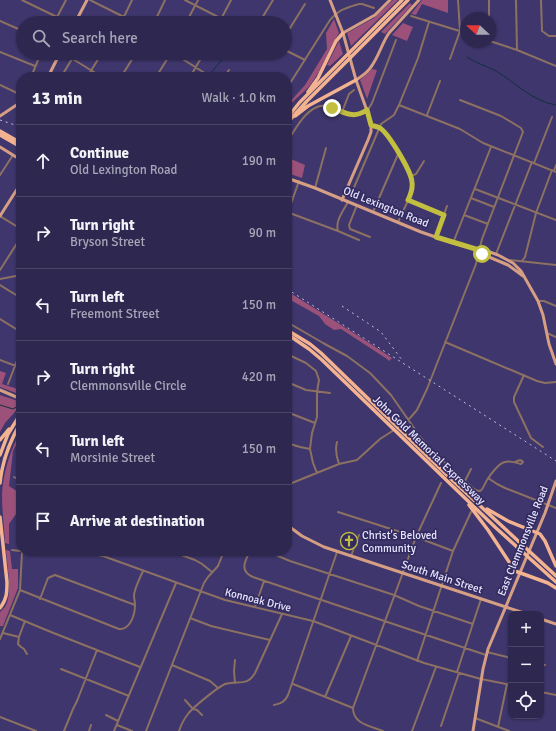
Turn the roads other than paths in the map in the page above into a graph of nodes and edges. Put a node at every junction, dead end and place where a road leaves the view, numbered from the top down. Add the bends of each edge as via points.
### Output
1 (24, 0) edge
2 (66, 0) edge
3 (86, 0) edge
4 (90, 0) edge
5 (132, 0) edge
6 (165, 0) edge
7 (185, 0) edge
8 (198, 0) edge
9 (230, 0) edge
10 (273, 0) edge
11 (330, 0) edge
12 (390, 0) edge
13 (402, 0) edge
14 (408, 0) edge
15 (419, 0) edge
16 (458, 0) edge
17 (489, 0) edge
18 (516, 0) edge
19 (541, 0) edge
20 (305, 4) dead end
21 (195, 5) junction
22 (374, 8) dead end
23 (489, 12) edge
24 (336, 14) junction
25 (55, 16) edge
26 (58, 16) edge
27 (78, 16) edge
28 (122, 16) edge
29 (124, 16) edge
30 (157, 16) edge
31 (190, 16) edge
32 (217, 16) edge
33 (222, 16) edge
34 (263, 16) edge
35 (411, 16) dead end
36 (0, 21) edge
37 (429, 22) junction
38 (292, 25) edge
39 (16, 27) edge
40 (460, 31) junction
41 (343, 33) junction
42 (556, 36) edge
43 (396, 40) dead end
44 (496, 43) edge
45 (517, 50) junction
46 (354, 51) junction
47 (0, 52) edge
48 (292, 54) edge
49 (16, 58) edge
50 (450, 59) dead end
51 (20, 60) edge
52 (38, 60) edge
53 (58, 60) edge
54 (72, 60) edge
55 (75, 60) edge
56 (97, 60) edge
57 (132, 60) edge
58 (167, 60) edge
59 (184, 60) edge
60 (200, 60) edge
61 (305, 60) junction
62 (344, 61) junction
63 (35, 66) junction
64 (556, 66) edge
65 (196, 67) junction
66 (91, 70) junction
67 (33, 72) edge
68 (51, 72) edge
69 (64, 72) edge
70 (94, 72) edge
71 (124, 72) edge
72 (159, 72) edge
73 (193, 72) edge
74 (204, 72) edge
75 (292, 80) edge
76 (356, 80) junction
77 (440, 81) dead end
78 (0, 86) edge
79 (354, 90) dead end
80 (16, 93) edge
81 (460, 100) dead end
82 (300, 102) junction
83 (16, 105) edge
84 (399, 105) junction
85 (367, 110) junction
86 (292, 112) edge
87 (342, 112) junction
88 (427, 115) junction
89 (0, 116) edge
90 (552, 117) dead end
91 (292, 118) edge
92 (292, 119) edge
93 (371, 125) junction
94 (379, 128) junction
95 (0, 131) edge
96 (292, 134) edge
97 (0, 135) edge
98 (16, 141) edge
99 (16, 142) edge
100 (491, 146) junction
101 (0, 147) edge
102 (326, 148) dead end
103 (399, 152) junction
104 (13, 155) junction
105 (514, 156) junction
106 (16, 157) edge
107 (424, 161) dead end
108 (533, 163) junction
109 (556, 165) edge
110 (554, 171) edge
111 (0, 176) edge
112 (412, 176) junction
113 (292, 179) edge
114 (351, 179) junction
115 (299, 181) junction
116 (357, 181) junction
117 (315, 188) junction
118 (475, 189) junction
119 (16, 190) edge
120 (350, 197) dead end
121 (471, 198) junction
122 (498, 198) junction
123 (292, 199) edge
124 (342, 200) junction
125 (408, 200) junction
126 (348, 202) junction
127 (357, 205) junction
128 (516, 205) junction
129 (447, 206) dead end
130 (494, 207) junction
131 (373, 212) junction
132 (536, 213) junction
133 (292, 214) edge
134 (444, 215) junction
135 (464, 215) junction
136 (0, 216) edge
137 (556, 220) edge
138 (398, 222) junction
139 (488, 224) junction
140 (16, 226) edge
141 (338, 231) junction
142 (436, 237) junction
143 (370, 238) dead end
144 (359, 240) dead end
145 (453, 243) junction
146 (16, 245) edge
147 (479, 250) junction
148 (496, 254) junction
149 (525, 257) junction
150 (494, 259) junction
151 (508, 260) junction
152 (522, 261) junction
153 (530, 262) junction
154 (556, 265) edge
155 (0, 270) edge
156 (16, 276) edge
157 (524, 277) junction
158 (0, 279) edge
159 (0, 285) edge
160 (16, 295) edge
161 (538, 301) junction
162 (556, 306) edge
163 (0, 319) edge
164 (292, 325) edge
165 (16, 329) edge
166 (292, 333) edge
167 (546, 333) junction
168 (292, 337) edge
169 (556, 337) edge
170 (445, 342) junction
171 (292, 356) edge
172 (0, 360) edge
173 (556, 364) edge
174 (15, 366) joint
175 (524, 375) junction
176 (556, 382) edge
177 (8, 384) dead end
178 (292, 384) edge
179 (0, 390) edge
180 (317, 392) junction
181 (330, 393) dead end
182 (16, 397) edge
183 (292, 414) edge
184 (408, 419) junction
185 (16, 420) edge
186 (16, 421) edge
187 (315, 423) junction
188 (16, 431) edge
189 (0, 440) edge
190 (336, 442) dead end
191 (292, 444) edge
192 (543, 447) dead end
193 (310, 449) junction
194 (0, 455) edge
195 (515, 462) dead end
196 (339, 464) junction
197 (471, 469) dead end
198 (317, 473) junction
199 (449, 477) junction
200 (488, 478) junction
201 (465, 481) junction
202 (556, 481) edge
203 (0, 483) edge
204 (292, 483) edge
205 (440, 483) dead end
206 (452, 484) junction
207 (548, 505) junction
208 (556, 508) edge
209 (338, 512) dead end
210 (471, 512) dead end
211 (0, 517) edge
212 (292, 529) edge
213 (537, 532) junction
214 (359, 535) dead end
215 (416, 537) junction
216 (12, 550) dead end
217 (16, 551) edge
218 (453, 551) junction
219 (337, 552) junction
220 (22, 556) edge
221 (103, 556) edge
222 (184, 556) edge
223 (222, 556) edge
224 (248, 556) edge
225 (278, 556) edge
226 (351, 556) junction
227 (556, 566) edge
228 (143, 571) junction
229 (212, 572) junction
230 (403, 573) junction
231 (520, 573) junction
232 (329, 574) junction
233 (556, 576) edge
234 (264, 581) junction
235 (556, 582) edge
236 (176, 583) junction
237 (442, 586) junction
238 (556, 588) edge
239 (20, 590) junction
240 (201, 592) junction
241 (394, 595) junction
242 (40, 599) junction
243 (481, 599) junction
244 (320, 600) junction
245 (135, 606) junction
246 (255, 607) junction
247 (506, 607) junction
248 (0, 608) edge
249 (434, 611) junction
250 (518, 611) edge
251 (282, 614) junction
252 (10, 615) junction
253 (190, 618) junction
254 (544, 620) edge
255 (25, 621) junction
256 (313, 621) junction
257 (385, 621) junction
258 (473, 624) junction
259 (556, 624) edge
260 (3, 633) junction
261 (426, 635) junction
262 (351, 636) junction
263 (18, 637) junction
264 (0, 639) edge
265 (270, 640) junction
266 (377, 645) junction
267 (464, 648) junction
268 (97, 650) junction
269 (487, 653) junction
270 (27, 654) dead end
271 (508, 657) edge
272 (235, 660) dead end
273 (417, 661) junction
274 (172, 665) junction
275 (140, 667) junction
276 (436, 667) junction
277 (61, 670) dead end
278 (458, 673) junction
279 (86, 679) junction
280 (481, 679) junction
281 (236, 683) junction
282 (293, 684) junction
283 (507, 684) joint
284 (218, 688) junction
285 (544, 693) edge
286 (556, 695) edge
287 (129, 696) junction
288 (325, 697) junction
289 (185, 700) dead end
290 (274, 705) dead end
291 (353, 708) junction
292 (193, 709) junction
293 (106, 716) dead end
294 (202, 716) dead end
295 (1, 717) edge
296 (475, 718) junction
297 (0, 721) edge
298 (118, 721) junction
299 (91, 725) dead end
300 (117, 725) junction
301 (441, 726) dead end
302 (498, 727) junction
303 (36, 731) edge
304 (64, 731) edge
305 (89, 731) edge
306 (114, 731) edge
307 (132, 731) edge
308 (146, 731) edge
309 (179, 731) edge
310 (383, 731) edge
311 (412, 731) edge
312 (473, 731) edge
313 (509, 731) edge

1 - 25 street
2 - 26 street
3 - 27 main road
4 - 28 street
5 - 29 street
6 - 30 street
7 - 21 street
8 - 21 street
9 - 33 street
10 - 34 street
11 - 24 main road
12 - 41 main road via 375,15
13 - 46 highway
14 - 46 highway
15 - 76 main road via 389,33 370,68
16 - 40 street
17 - 23 street
18 - 45 street
19 - 42 street via 542,31 549,36
20 - 38 street
21 - 31 street
21 - 32 street
22 - 24 street via 359,4
24 - 41 main road
24 - 61 street
35 - 37 street
36 - 39 street
37 - 40 street
37 - 84 street
40 - 50 street
41 - 76 main road
41 - 82 highway via 336,41 318,78
43 - 85 street
44 - 45 street
45 - 64 street
46 - 62 highway
47 - 49 street
48 - 61 street
51 - 63 street
52 - 63 street
53 - 68 main road
54 - 69 street
55 - 66 street
56 - 66 street
57 - 71 street
58 - 72 street
59 - 65 street
60 - 65 street
61 - 75 street
62 - 82 highway
62 - 91 highway
63 - 67 street
65 - 73 street
65 - 74 street
66 - 70 street
76 - 85 main road
76 - 92 highway via 308,106
77 - 88 street
78 - 80 street
79 - 87 street via 349,94
81 - 105 street via 501,116 522,129
82 - 86 highway
83 - 89 main road
84 - 88 street
84 - 94 street via 394,115
85 - 87 street via 355,115
85 - 93 main road
87 - 96 street via 325,106 316,107 305,115
88 - 100 street
90 - 108 street
93 - 94 street
93 - 114 main road via 371,132
94 - 103 street
94 - 116 street
95 - 98 highway
97 - 99 highway
100 - 105 street
100 - 118 street
101 - 104 main road
102 - 117 street
103 - 112 street
103 - 131 street
104 - 106 main road
104 - 111 street
105 - 108 street
105 - 122 street
107 - 112 street
108 - 110 street
108 - 128 street
109 - 110 street
110 - 132 street
112 - 125 street via 412,192
113 - 115 main road, Old Lexington Road
114 - 116 street
114 - 124 main road
115 - 117 main road, Old Lexington Road
115 - 123 street
116 - 120 street
117 - 124 main road, Old Lexington Road
118 - 121 street
118 - 122 street
119 - 136 main road
121 - 130 street
121 - 135 street
122 - 128 street
122 - 130 street
124 - 126 main road, Old Lexington Road
125 - 134 street
125 - 138 street
126 - 127 main road, Old Lexington Road
126 - 141 street via 338,221
127 - 131 main road, Old Lexington Road
127 - 143 street via 349,224 350,229
128 - 132 street
128 - 148 street
129 - 134 street
130 - 139 street
131 - 138 main road, Old Lexington Road
132 - 137 street
132 - 149 street
133 - 141 street
134 - 142 street
135 - 139 street
135 - 145 street
136 - 140 street
138 - 142 main road, Old Lexington Road
139 - 147 street
141 - 144 street
142 - 145 main road, Old Lexington Road
145 - 147 main road, Old Lexington Road
146 - 155 street
147 - 148 main road, Old Lexington Road
147 - 150 main road, Old Lexington Road
147 - 170 street via 476,264
148 - 151 main road, Old Lexington Road
149 - 152 street
149 - 153 street
150 - 151 main road
150 - 157 main road via 508,265
151 - 152 street, Old Lexington Road
151 - 157 main road
152 - 153 street, Old Lexington Road
153 - 154 street, Old Lexington Road
156 - 158 street
157 - 161 main road
159 - 160 street
161 - 162 street
161 - 167 main road
163 - 165 street
164 - 184 street via 366,369 392,395
166 - 199 highway, John Gold Memorial Expressway via 321,353
167 - 169 street
167 - 173 main road
168 - 206 highway, John Gold Memorial Expressway via 322,360
170 - 175 street
170 - 184 street via 424,396 417,410
171 - 180 street via 316,370 320,380
172 - 174 street
174 - 177 street
175 - 176 street via 545,383
175 - 192 street via 514,402 531,438
178 - 180 street
179 - 182 main road
180 - 181 street
180 - 187 street
183 - 187 street
184 - 196 street via 371,446 360,458
184 - 201 street via 432,451
185 - 189 highway
186 - 194 highway
187 - 193 street
188 - 203 highway via 4,462
190 - 196 street
191 - 193 street
193 - 198 street
195 - 200 street via 500,464
196 - 198 street
197 - 201 street
198 - 204 street
199 - 213 highway via 489,511
199 - 233 highway, John Gold Memorial Expressway
200 - 201 street via 479,491
200 - 207 street via 505,488
202 - 207 main road, East Clemmonsville Road
205 - 215 street
206 - 231 highway via 475,511 514,570
206 - 235 highway, John Gold Memorial Expressway
207 - 208 street
207 - 213 main road, East Clemmonsville Road
209 - 215 street
210 - 218 street
211 - 248 highway via 7,592
212 - 219 main road, South Main Street
213 - 227 highway via 545,541
213 - 231 main road, East Clemmonsville Road
214 - 226 street
215 - 218 street
215 - 230 street
216 - 217 street, Konnoak Drive
218 - 237 street
219 - 226 main road, South Main Street
219 - 232 street
220 - 239 street
221 - 228 street, Konnoak Drive
222 - 229 street via 202,564
223 - 229 street
224 - 234 street via 245,572
225 - 232 street
226 - 230 main road, South Main Street
228 - 236 street, Konnoak Drive
228 - 245 street via 134,595
229 - 240 street
230 - 237 main road, South Main Street
230 - 241 street
231 - 238 highway
231 - 247 main road, East Clemmonsville Road
232 - 241 street
232 - 244 street
234 - 244 street
234 - 246 street
236 - 240 street, Konnoak Drive
236 - 275 street
237 - 243 main road, South Main Street
237 - 249 street
239 - 242 street
239 - 252 street
240 - 246 street, Konnoak Drive
240 - 253 street
241 - 249 street
241 - 257 street
242 - 245 street via 121,629 129,625
242 - 245 street via 48,578 56,575
243 - 247 main road, South Main Street
243 - 258 street
244 - 256 street
244 - 257 street
246 - 251 street, Konnoak Drive
247 - 250 main road, South Main Street
247 - 269 main road, East Clemmonsville Road
249 - 258 street
249 - 261 street
251 - 256 street, Konnoak Drive
251 - 265 street
252 - 255 street
252 - 260 street
253 - 265 street via 210,626
253 - 274 street
254 - 259 main road
255 - 263 street
255 - 268 street
256 - 262 street, Konnoak Drive
256 - 282 street
257 - 261 street
257 - 266 street
258 - 267 street
260 - 263 street
260 - 264 street
261 - 267 street
261 - 273 street
262 - 266 street, Konnoak Drive
262 - 288 street
263 - 270 street via 18,644
265 - 281 street via 251,679
266 - 273 street, Konnoak Drive
266 - 291 street
267 - 269 street
267 - 278 street
268 - 275 street
268 - 279 street
269 - 271 street
269 - 280 main road, East Clemmonsville Road
272 - 281 street
273 - 276 street, Konnoak Drive
274 - 284 street via 210,680
274 - 308 street
275 - 287 street
276 - 278 street, Konnoak Drive
276 - 311 street
277 - 279 street
278 - 280 street, Konnoak Drive
278 - 301 street
279 - 287 street
279 - 304 street
280 - 283 street, Konnoak Drive
280 - 296 main road, East Clemmonsville Road
281 - 284 street
282 - 288 street
282 - 290 street via 284,701
283 - 302 street
284 - 292 street
285 - 286 street
287 - 298 street
288 - 291 street
289 - 292 street
291 - 310 street via 356,720
292 - 294 street
292 - 309 street via 188,713
293 - 298 street
295 - 297 street
295 - 303 street
296 - 302 street
296 - 312 main road, East Clemmonsville Road
298 - 300 street
299 - 305 street
300 - 306 street
300 - 307 street
302 - 313 street

